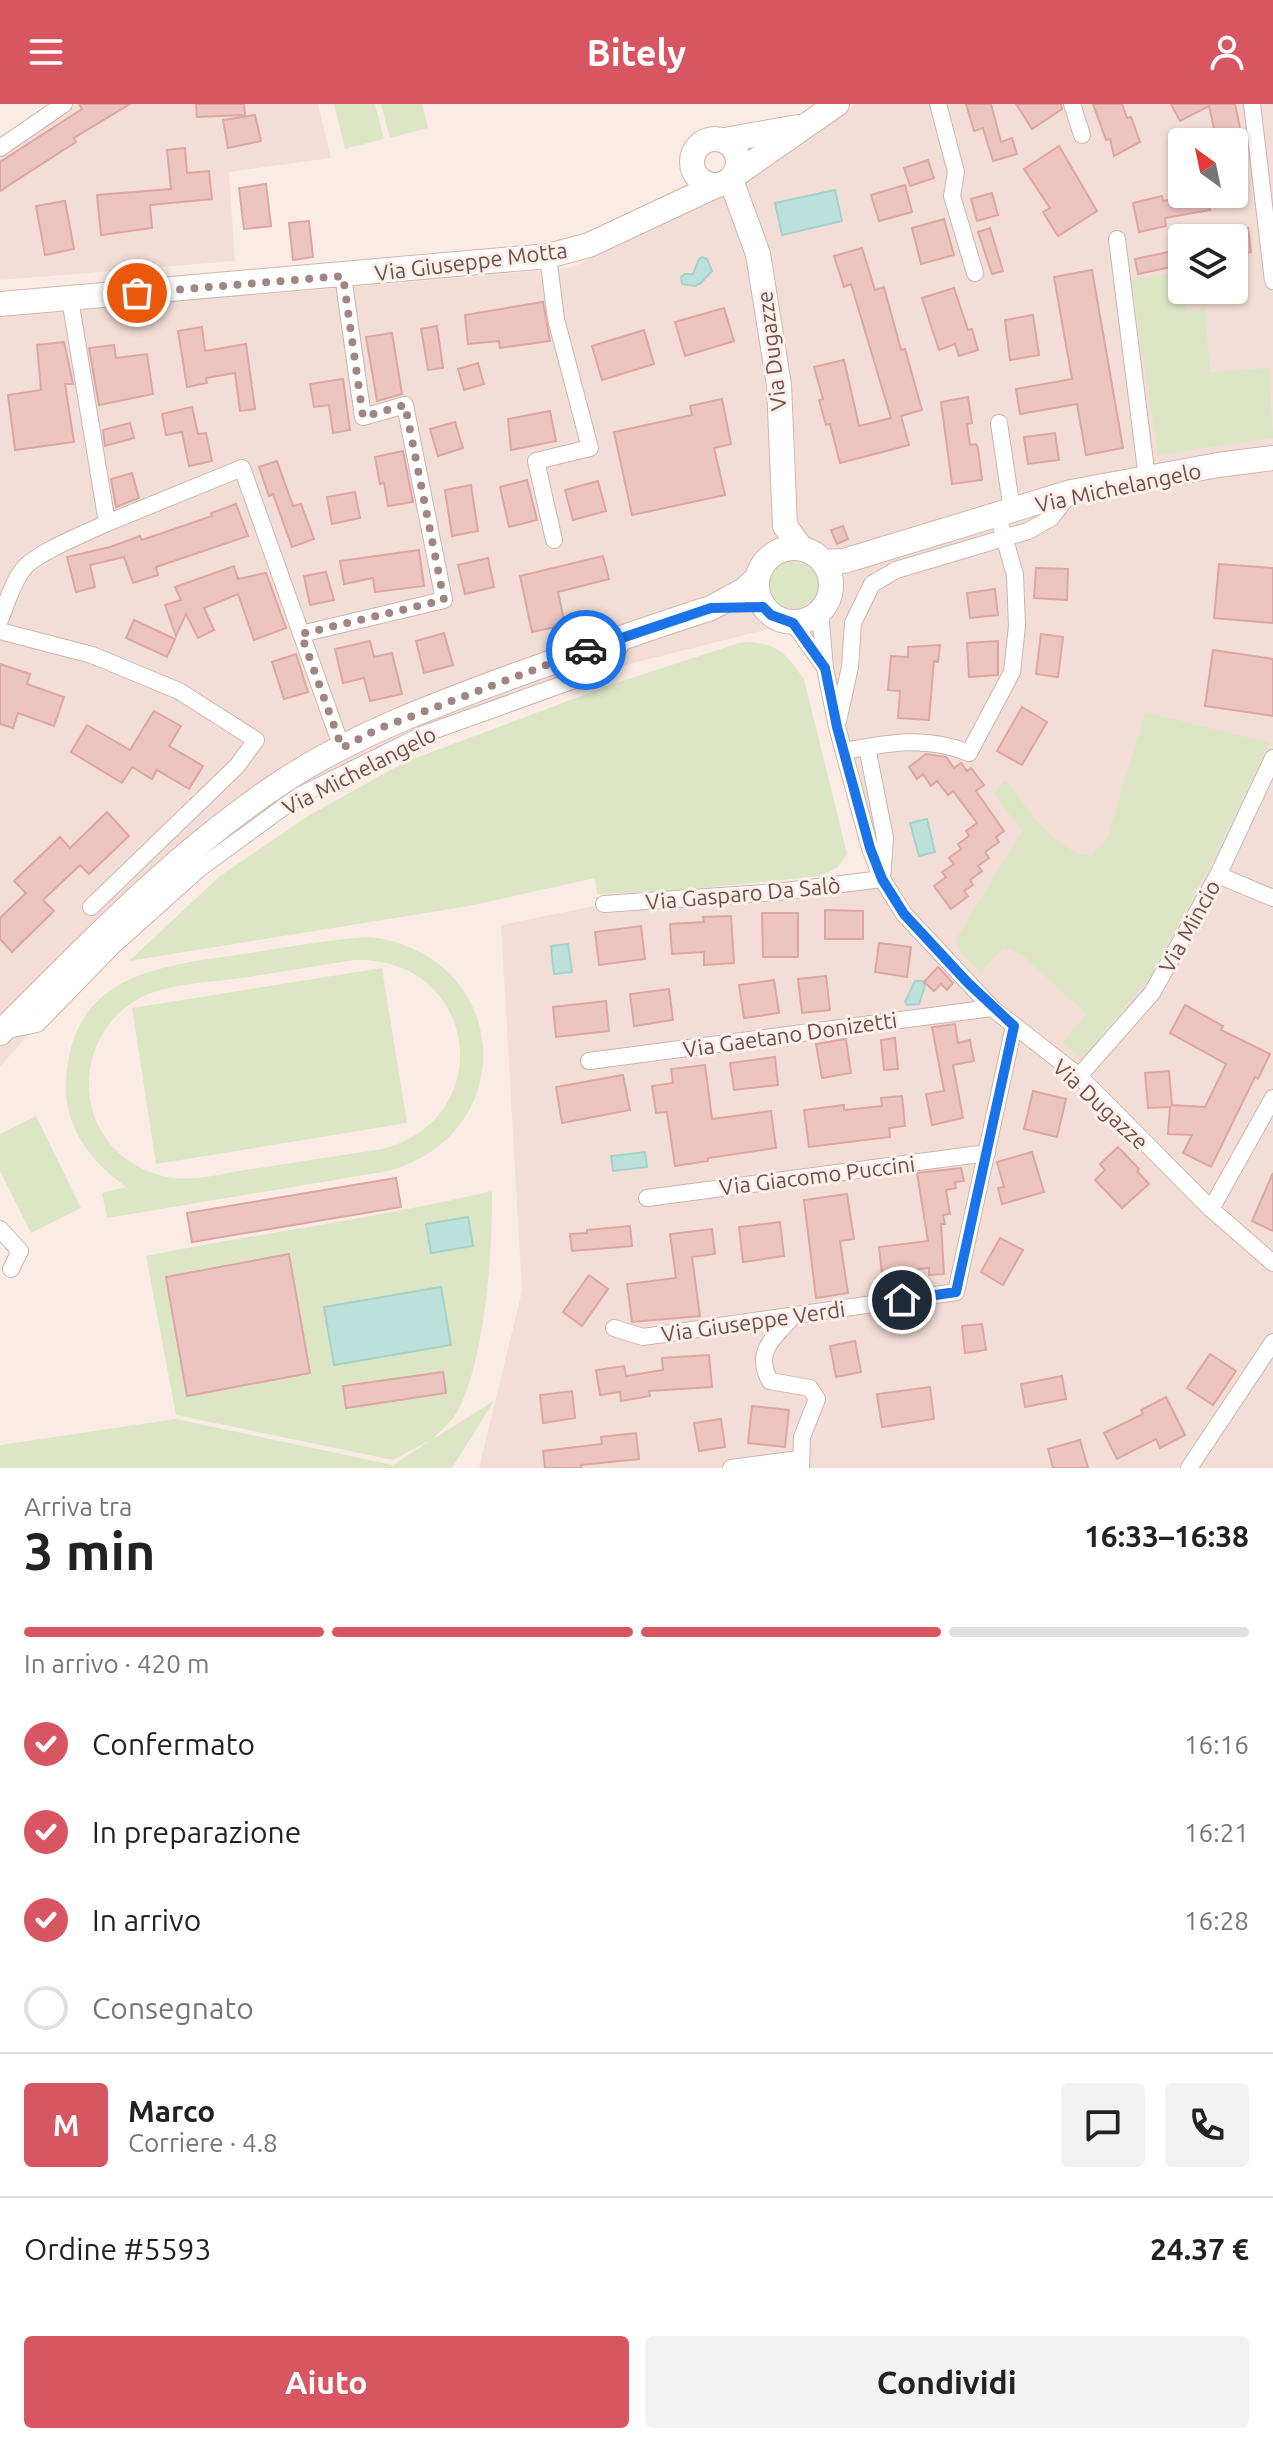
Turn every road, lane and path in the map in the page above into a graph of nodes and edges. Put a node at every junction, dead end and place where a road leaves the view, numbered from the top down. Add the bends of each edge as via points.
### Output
1 (64, 104) edge
2 (837, 104) edge
3 (938, 104) edge
4 (1072, 104) edge
5 (1252, 104) edge
6 (805, 125) junction
7 (1082, 135) dead end
8 (725, 140) junction
9 (0, 148) edge
10 (692, 161) junction
11 (725, 181) junction
12 (1268, 188) edge
13 (650, 217) junction
14 (1117, 239) dead end
15 (548, 256) junction
16 (975, 273) dead end
17 (343, 276) junction
18 (1273, 281) edge
19 (70, 299) junction
20 (0, 304) edge
21 (999, 423) dead end
22 (1273, 458) edge
23 (1147, 478) junction
24 (783, 496) junction
25 (1004, 521) junction
26 (107, 523) junction
27 (554, 540) dead end
28 (801, 548) junction
29 (874, 553) junction
30 (771, 556) junction
31 (823, 562) junction
32 (757, 578) junction
33 (831, 587) junction
34 (763, 607) junction
35 (711, 608) junction
36 (820, 612) junction
37 (0, 620) edge
38 (793, 623) junction
39 (0, 631) edge
40 (301, 634) junction
41 (627, 635) junction
42 (825, 668) junction
43 (837, 727) junction
44 (867, 747) junction
45 (342, 748) junction
46 (844, 751) junction
47 (1273, 758) edge
48 (1218, 875) junction
49 (882, 879) junction
50 (1273, 898) edge
51 (604, 904) dead end
52 (91, 907) dead end
53 (992, 1008) junction
54 (1014, 1026) junction
55 (1, 1032) edge
56 (589, 1061) dead end
57 (1079, 1076) junction
58 (1273, 1098) edge
59 (987, 1153) junction
60 (647, 1198) dead end
61 (1211, 1209) junction
62 (0, 1229) edge
63 (0, 1253) edge
64 (1273, 1263) edge
65 (794, 1315) junction
66 (614, 1328) dead end
67 (1273, 1342) edge
68 (800, 1464) edge
69 (731, 1468) edge
70 (1189, 1468) edge

1 - 9 street
2 - 6 street, Via Giuseppe Motta
3 - 16 street via 956,172 952,196
4 - 7 street
5 - 12 street
6 - 8 street, Via Giuseppe Motta
6 - 11 street, Via Giuseppe Motta
8 - 10 street, Via Giuseppe Motta via 703,142
8 - 11 street via 738,155 738,168
10 - 11 street via 697,177
10 - 13 street, Via Giuseppe Motta
11 - 13 street, Via Giuseppe Motta
11 - 24 street, Via Dugazze via 758,254 779,385
12 - 18 street
13 - 15 street, Via Giuseppe Motta via 589,245
14 - 23 street
15 - 17 street, Via Giuseppe Motta
15 - 27 street via 556,319 590,448 536,461
17 - 19 street, Via Giuseppe Motta
17 - 40 street via 363,417 405,405 444,600
19 - 20 street, Via Giuseppe Motta
19 - 26 street
21 - 25 street
22 - 23 street, Via Michelangelo
23 - 25 street, Via Michelangelo via 1071,492
24 - 28 street, Via Dugazze via 785,526
24 - 30 street, Via Dugazze
25 - 29 street, Via Michelangelo
25 - 43 street, Via Dugazze via 872,584 853,623
25 - 44 street via 1015,575 1012,672 969,753 925,741
26 - 37 street via 34,559 14,584
26 - 40 street via 242,468
28 - 30 street
28 - 31 street
29 - 31 street, Via Michelangelo
29 - 33 street, Via Michelangelo
30 - 32 street
31 - 33 street
32 - 34 street
32 - 35 street, Via Michelangelo
33 - 36 street
34 - 35 street, Via Michelangelo
34 - 38 street
35 - 41 street, Via Michelangelo
36 - 38 street
36 - 42 street, Via Dugazze
38 - 42 street, Via Dugazze
39 - 52 street via 92,655 179,691 256,740 237,766
40 - 45 street
41 - 45 street, Via Michelangelo via 378,729
41 - 55 street, Via Michelangelo via 611,661 594,673 424,734 299,796 200,868 37,1024
42 - 43 street, Via Dugazze
43 - 46 street, Via Dugazze
44 - 46 street
44 - 49 street via 885,838
45 - 55 street, Via Michelangelo via 219,827 97,934
46 - 49 street, Via Dugazze
47 - 48 street, Via Mincio
48 - 50 street
48 - 57 street, Via Mincio via 1152,993
49 - 51 street, Via Gasparo Da Salò
49 - 53 street, Via Dugazze via 904,914
53 - 54 street, Via Dugazze
53 - 56 street, Via Gaetano Donizetti
54 - 57 street, Via Dugazze
54 - 59 street, Via Giuseppe Verdi
57 - 61 street, Via Dugazze
58 - 61 street
59 - 60 street, Via Giacomo Puccini
59 - 65 street, Via Giuseppe Verdi via 956,1292
61 - 64 street, Via Dugazze
62 - 63 street via 20,1251 11,1269
65 - 66 street, Via Giuseppe Verdi via 643,1337
65 - 68 street via 764,1351 762,1368 770,1381 810,1388 817,1399 802,1437
67 - 70 street
68 - 69 street

